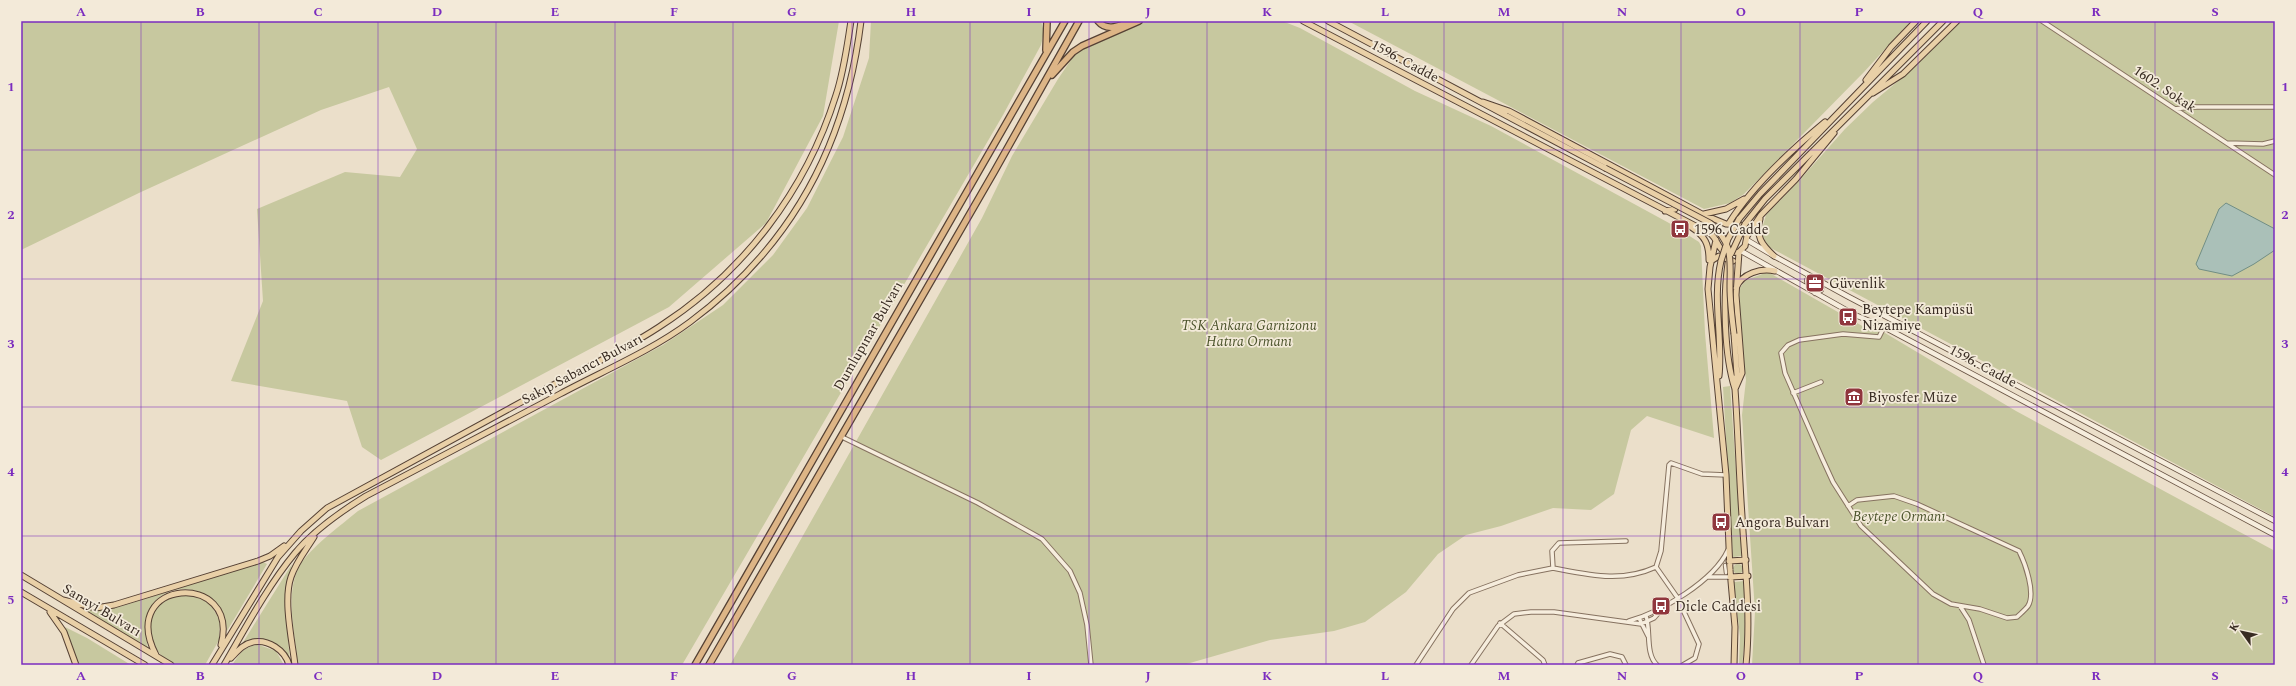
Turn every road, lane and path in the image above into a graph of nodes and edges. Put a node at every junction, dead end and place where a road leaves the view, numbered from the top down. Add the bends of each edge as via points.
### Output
1 (851, 21) edge
2 (861, 21) edge
3 (1046, 21) edge
4 (1065, 21) edge
5 (1079, 21) edge
6 (1098, 21) edge
7 (1131, 21) edge
8 (1139, 21) edge
9 (1303, 21) edge
10 (1328, 21) edge
11 (1916, 21) edge
12 (1927, 21) edge
13 (1943, 21) edge
14 (1956, 21) edge
15 (2042, 21) edge
16 (1046, 54) junction
17 (1041, 88) junction
18 (1861, 88) junction
19 (1868, 95) junction
20 (1483, 102) junction
21 (2275, 107) edge
22 (2175, 109) junction
23 (1837, 113) junction
24 (1846, 117) junction
25 (2275, 141) edge
26 (2227, 143) junction
27 (2275, 175) edge
28 (1751, 193) junction
29 (1671, 197) junction
30 (1664, 211) junction
31 (1702, 214) junction
32 (1761, 215) junction
33 (1677, 218) junction
34 (1727, 224) junction
35 (1747, 238) junction
36 (1716, 239) junction
37 (1740, 252) junction
38 (1774, 256) junction
39 (1710, 264) junction
40 (1736, 267) junction
41 (1775, 270) junction
42 (1815, 277) junction
43 (1822, 281) junction
44 (1736, 289) junction
45 (1809, 289) junction
46 (1816, 293) junction
47 (1884, 327) junction
48 (1718, 382) junction
49 (1821, 382) dead end
50 (1735, 388) junction
51 (1793, 393) junction
52 (842, 437) junction
53 (1726, 475) junction
54 (1848, 506) junction
55 (2275, 521) edge
56 (319, 529) junction
57 (2275, 535) edge
58 (293, 539) junction
59 (1626, 541) dead end
60 (1746, 560) junction
61 (1726, 562) junction
62 (1553, 568) junction
63 (1656, 568) junction
64 (21, 575) edge
65 (1728, 575) junction
66 (1748, 576) junction
67 (1708, 577) junction
68 (21, 592) edge
69 (1677, 597) junction
70 (63, 600) junction
71 (45, 606) junction
72 (1960, 606) junction
73 (1662, 609) junction
74 (1646, 616) junction
75 (1639, 618) junction
76 (1628, 621) junction
77 (1648, 622) junction
78 (1500, 623) junction
79 (1641, 624) junction
80 (1648, 638) junction
81 (220, 652) junction
82 (157, 656) junction
83 (1654, 664) edge
84 (76, 665) edge
85 (145, 665) edge
86 (171, 665) edge
87 (212, 665) edge
88 (224, 665) edge
89 (289, 665) edge
90 (295, 665) edge
91 (695, 665) edge
92 (709, 665) edge
93 (1091, 665) edge
94 (1416, 665) edge
95 (1472, 665) edge
96 (1545, 665) edge
97 (1576, 665) edge
98 (1626, 665) edge
99 (1683, 665) edge
100 (1734, 665) edge
101 (1746, 665) edge
102 (1984, 665) edge

1 - 58 main road, Sakıp Sabancı Bulvarı via 837,94 805,171 766,232 711,288 657,328 327,508
2 - 56 main road, Sakıp Sabancı Bulvarı via 855,65 833,141 778,238 722,296 667,337 366,496
3 - 16 highway
4 - 16 highway, Dumlupınar Bulvarı
5 - 17 highway, Dumlupınar Bulvarı
6 - 7 highway via 1102,25 1114,28
8 - 17 highway via 1073,52
9 - 30 main road, 1596. Cadde
10 - 20 main road, 1596. Cadde
11 - 18 main road via 1879,61
12 - 18 main road
13 - 19 main road
14 - 19 main road via 1903,74
15 - 22 street, 1602. Sokak
16 - 91 highway, Dumlupınar Bulvarı
17 - 52 highway, Dumlupınar Bulvarı
18 - 23 main road
19 - 24 main road
20 - 29 main road, 1596. Cadde via 1509,111
20 - 50 main road, 1596. Cadde, bridge via 1710,223 1721,234 1731,256 1730,288 1737,375
21 - 22 street via 2213,106
22 - 26 street, 1602. Sokak
23 - 28 main road via 1797,147
23 - 48 main road, bridge via 1760,194 1728,239 1721,261 1716,295 1720,349
24 - 32 main road via 1808,166
24 - 50 main road, bridge via 1765,199 1735,242 1728,263 1725,307 1730,365
25 - 26 street via 2263,144
26 - 27 street, 1602. Sokak
28 - 31 main road via 1726,209
28 - 34 main road
29 - 30 main road via 1675,209
29 - 31 main road, 1596. Cadde
30 - 33 main road, 1596. Cadde
31 - 34 main road, 1596. Cadde
32 - 35 main road
32 - 38 main road via 1759,239
33 - 36 main road, 1596. Cadde
33 - 39 main road via 1704,237
34 - 35 main road, 1596. Cadde via 1740,225
34 - 36 main road via 1719,229
35 - 37 main road
35 - 38 main road, 1596. Cadde
36 - 37 main road, 1596. Cadde via 1722,251 1730,254
36 - 39 main road
37 - 40 main road
37 - 41 main road, 1596. Cadde
38 - 42 main road, 1596. Cadde
39 - 40 main road via 1719,256 1733,261
39 - 48 main road via 1709,309
40 - 44 main road
41 - 44 main road via 1762,270 1749,275 1741,280
41 - 45 main road, 1596. Cadde
42 - 43 main road, 1596. Cadde
42 - 45 main road via 1808,280
43 - 46 main road via 1823,287
43 - 55 main road, 1596. Cadde
44 - 50 main road via 1742,373
45 - 46 main road, 1596. Cadde
46 - 47 main road, 1596. Cadde via 1855,315
47 - 51 street via 1879,337 1843,334 1799,340 1788,345 1781,353 1782,364
47 - 57 main road, 1596. Cadde
48 - 53 main road
49 - 51 street
50 - 60 main road
51 - 54 street via 1822,458
52 - 92 highway, Dumlupınar Bulvarı
52 - 93 street via 978,503 1042,539 1070,571 1080,593 1087,625
53 - 61 main road via 1729,549
53 - 63 street via 1707,475 1671,463 1669,465 1662,551
54 - 72 street via 1861,526 1914,577 1934,594
54 - 72 street via 1857,500 1894,496 2019,551 2026,564 2030,589 2028,605 2017,617 2007,618 1980,609
56 - 88 main road, Sakıp Sabancı Bulvarı via 295,552 284,567
56 - 90 main road via 295,566 290,582 288,600
58 - 70 main road via 270,556 258,561 114,605 96,608
58 - 81 main road, Sakıp Sabancı Bulvarı via 268,571
59 - 62 street via 1559,543 1552,551
60 - 61 main road
60 - 66 main road
61 - 65 main road
61 - 67 street
62 - 63 street via 1624,578
62 - 94 street via 1518,575 1470,593 1453,609
63 - 69 street
64 - 70 main road, Sanayi Bulvarı
65 - 66 main road
65 - 67 street
65 - 100 main road via 1735,627
66 - 101 main road via 1749,624
67 - 69 street
68 - 71 main road, Sanayi Bulvarı
69 - 73 street
69 - 99 street via 1699,644 1695,658
70 - 82 main road, Sanayi Bulvarı
71 - 84 main road via 57,619 64,632
71 - 85 main road, Sanayi Bulvarı
72 - 102 street via 1969,620
73 - 74 street
73 - 77 street
74 - 75 street
74 - 77 street
75 - 76 street
75 - 79 street
76 - 78 street via 1538,612 1514,614
76 - 79 street
77 - 79 street
77 - 80 street
78 - 95 street
78 - 96 street via 1543,660
79 - 80 street
80 - 83 street
81 - 82 main road via 224,628 218,610 203,596 186,591 167,596 153,609 149,617 148,634
81 - 87 main road, Sakıp Sabancı Bulvarı
82 - 86 main road, Sanayi Bulvarı
88 - 89 main road via 242,647 252,642 264,642 281,652
97 - 98 street via 1610,654 1622,657

